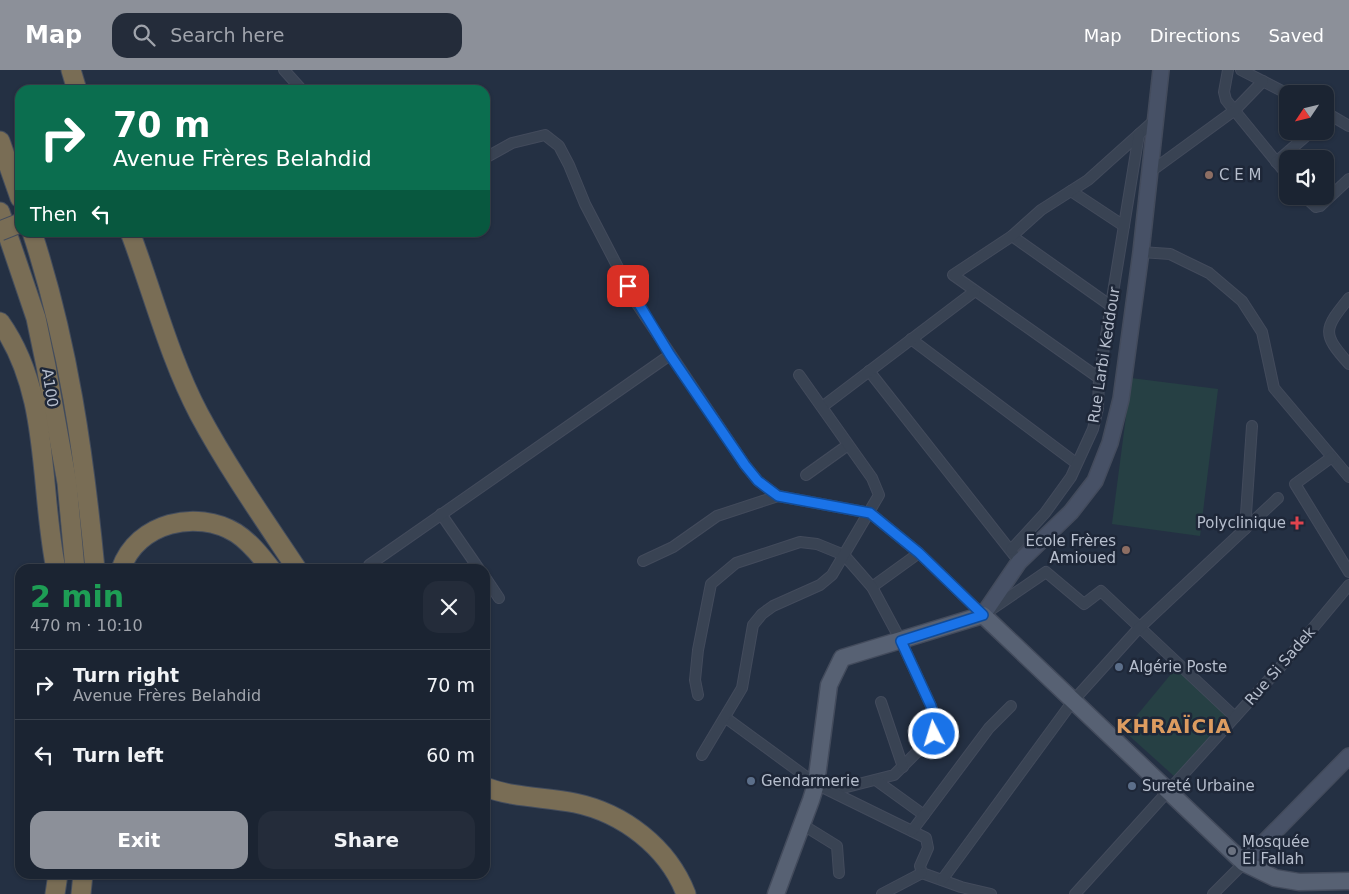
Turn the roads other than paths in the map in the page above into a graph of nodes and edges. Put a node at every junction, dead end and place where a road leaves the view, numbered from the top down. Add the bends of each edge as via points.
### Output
1 (70, 70) edge
2 (284, 70) edge
3 (1161, 70) edge
4 (1228, 70) edge
5 (1241, 70) edge
6 (1263, 81) junction
7 (76, 85) edge
8 (298, 85) edge
9 (1279, 89) edge
10 (1235, 110) junction
11 (1156, 119) junction
12 (1334, 119) edge
13 (1349, 126) edge
14 (1139, 134) junction
15 (0, 140) edge
16 (1302, 140) edge
17 (490, 155) edge
18 (1276, 162) junction
19 (1279, 166) edge
20 (1150, 172) junction
21 (1349, 179) edge
22 (15, 184) edge
23 (1071, 191) junction
24 (1334, 193) edge
25 (0, 212) edge
26 (15, 225) edge
27 (1124, 226) junction
28 (0, 231) edge
29 (1012, 236) junction
30 (34, 237) edge
31 (123, 237) edge
32 (132, 237) edge
33 (1141, 252) junction
34 (975, 291) junction
35 (154, 295) junction
36 (1349, 298) edge
37 (1111, 306) junction
38 (0, 322) edge
39 (911, 339) junction
40 (670, 355) junction
41 (1349, 364) edge
42 (869, 371) junction
43 (799, 375) dead end
44 (1099, 378) junction
45 (822, 407) junction
46 (1252, 426) dead end
47 (848, 445) junction
48 (1332, 457) junction
49 (1076, 463) junction
50 (806, 475) dead end
51 (1349, 478) edge
52 (778, 496) junction
53 (1278, 498) dead end
54 (870, 513) junction
55 (441, 514) junction
56 (1246, 529) junction
57 (919, 553) junction
58 (844, 555) junction
59 (1015, 556) junction
60 (642, 560) dead end
61 (55, 564) edge
62 (74, 564) edge
63 (94, 564) edge
64 (124, 564) edge
65 (267, 564) edge
66 (294, 564) edge
67 (369, 564) dead end
68 (476, 564) edge
69 (1349, 572) edge
70 (490, 584) edge
71 (1349, 585) edge
72 (872, 587) junction
73 (499, 598) dead end
74 (983, 615) junction
75 (1138, 629) junction
76 (901, 641) junction
77 (698, 695) dead end
78 (1072, 701) junction
79 (881, 702) dead end
80 (1011, 706) dead end
81 (1235, 717) junction
82 (726, 718) junction
83 (702, 756) dead end
84 (1349, 756) edge
85 (903, 767) junction
86 (877, 781) junction
87 (816, 784) junction
88 (1168, 789) junction
89 (490, 790) edge
90 (831, 791) junction
91 (924, 815) junction
92 (803, 825) junction
93 (912, 831) junction
94 (1244, 863) junction
95 (839, 873) dead end
96 (922, 873) junction
97 (57, 879) edge
98 (82, 879) edge
99 (942, 880) junction
100 (1349, 881) edge
101 (684, 888) edge
102 (960, 890) edge
103 (55, 894) edge
104 (80, 894) edge
105 (700, 894) edge
106 (776, 894) edge
107 (882, 894) edge
108 (991, 894) edge
109 (1075, 894) edge
110 (1213, 894) edge

1 - 7 highway
2 - 8 street
3 - 11 main road
4 - 10 street via 1224,92
5 - 6 street
6 - 9 street
6 - 10 street
10 - 18 street
10 - 20 street
11 - 14 street
11 - 20 main road
12 - 13 street
14 - 23 street
14 - 27 street, Rue Larbi Keddour
15 - 22 highway
16 - 18 street
17 - 40 street via 512,143 544,135 559,146 608,251
18 - 19 street
20 - 33 main road
21 - 24 street
23 - 27 street
23 - 29 street via 1041,210
25 - 62 highway, A100 / A100 via 36,318 67,483
26 - 28 highway, bridge
27 - 37 street, Rue Larbi Keddour
29 - 34 street via 953,275
29 - 37 street
30 - 63 highway, A100 / A100 via 56,312 69,371 81,441
31 - 35 highway
32 - 35 highway
33 - 48 street via 1170,254 1209,273 1242,301 1262,332 1274,388
33 - 59 main road via 1121,399 1110,443 1095,481 1071,512
34 - 39 street
34 - 44 street
35 - 66 highway via 178,366 199,414 235,476
36 - 41 street via 1332,320 1328,338
37 - 44 street, Rue Larbi Keddour
38 - 61 highway via 16,349 33,398
39 - 42 street
39 - 49 street
40 - 52 street via 745,465 758,481
40 - 55 street
42 - 45 street
42 - 59 street
43 - 45 street
44 - 49 street, Rue Larbi Keddour via 1098,408 1093,429
45 - 47 street
46 - 56 street
47 - 50 street
47 - 54 street via 877,488 879,495
48 - 51 street
48 - 69 street via 1295,484
49 - 59 street, Rue Larbi Keddour via 1071,478
52 - 54 street
52 - 60 street via 717,516 673,547
53 - 56 street
54 - 57 street
54 - 58 street
55 - 67 street
55 - 68 street
56 - 75 street
57 - 72 street
57 - 74 street
58 - 72 street
58 - 77 street via 818,544 800,542 736,563 711,584 698,650 695,680
58 - 82 street via 832,575 820,585 773,606 753,625 742,688
59 - 74 main road
64 - 65 highway via 135,546 152,532 172,523 193,519 214,522 237,533
70 - 73 street
71 - 81 street, Rue Si Sadek
72 - 76 street
74 - 75 street via 1046,572 1084,604 1101,591
74 - 76 main road
74 - 78 main road
75 - 78 street
75 - 81 street
76 - 85 street via 937,726 934,734
76 - 87 main road via 842,658 835,668 829,685
78 - 88 main road
78 - 99 street
79 - 85 street
80 - 91 street via 989,728
81 - 88 street, Rue Si Sadek
82 - 83 street
82 - 87 street
84 - 94 main road
85 - 86 street via 894,775
86 - 90 street
86 - 91 street
87 - 90 street
87 - 92 main road
88 - 94 main road
88 - 109 street, Rue Si Sadek
89 - 101 highway via 576,803 626,823 646,837
90 - 93 street
91 - 93 street
92 - 95 street via 837,846
92 - 106 main road
93 - 96 street via 928,842 920,866
94 - 100 main road via 1275,878 1299,882
94 - 110 street
96 - 99 street
96 - 107 street
97 - 103 highway
98 - 104 highway
99 - 102 street
101 - 105 highway
102 - 108 street

